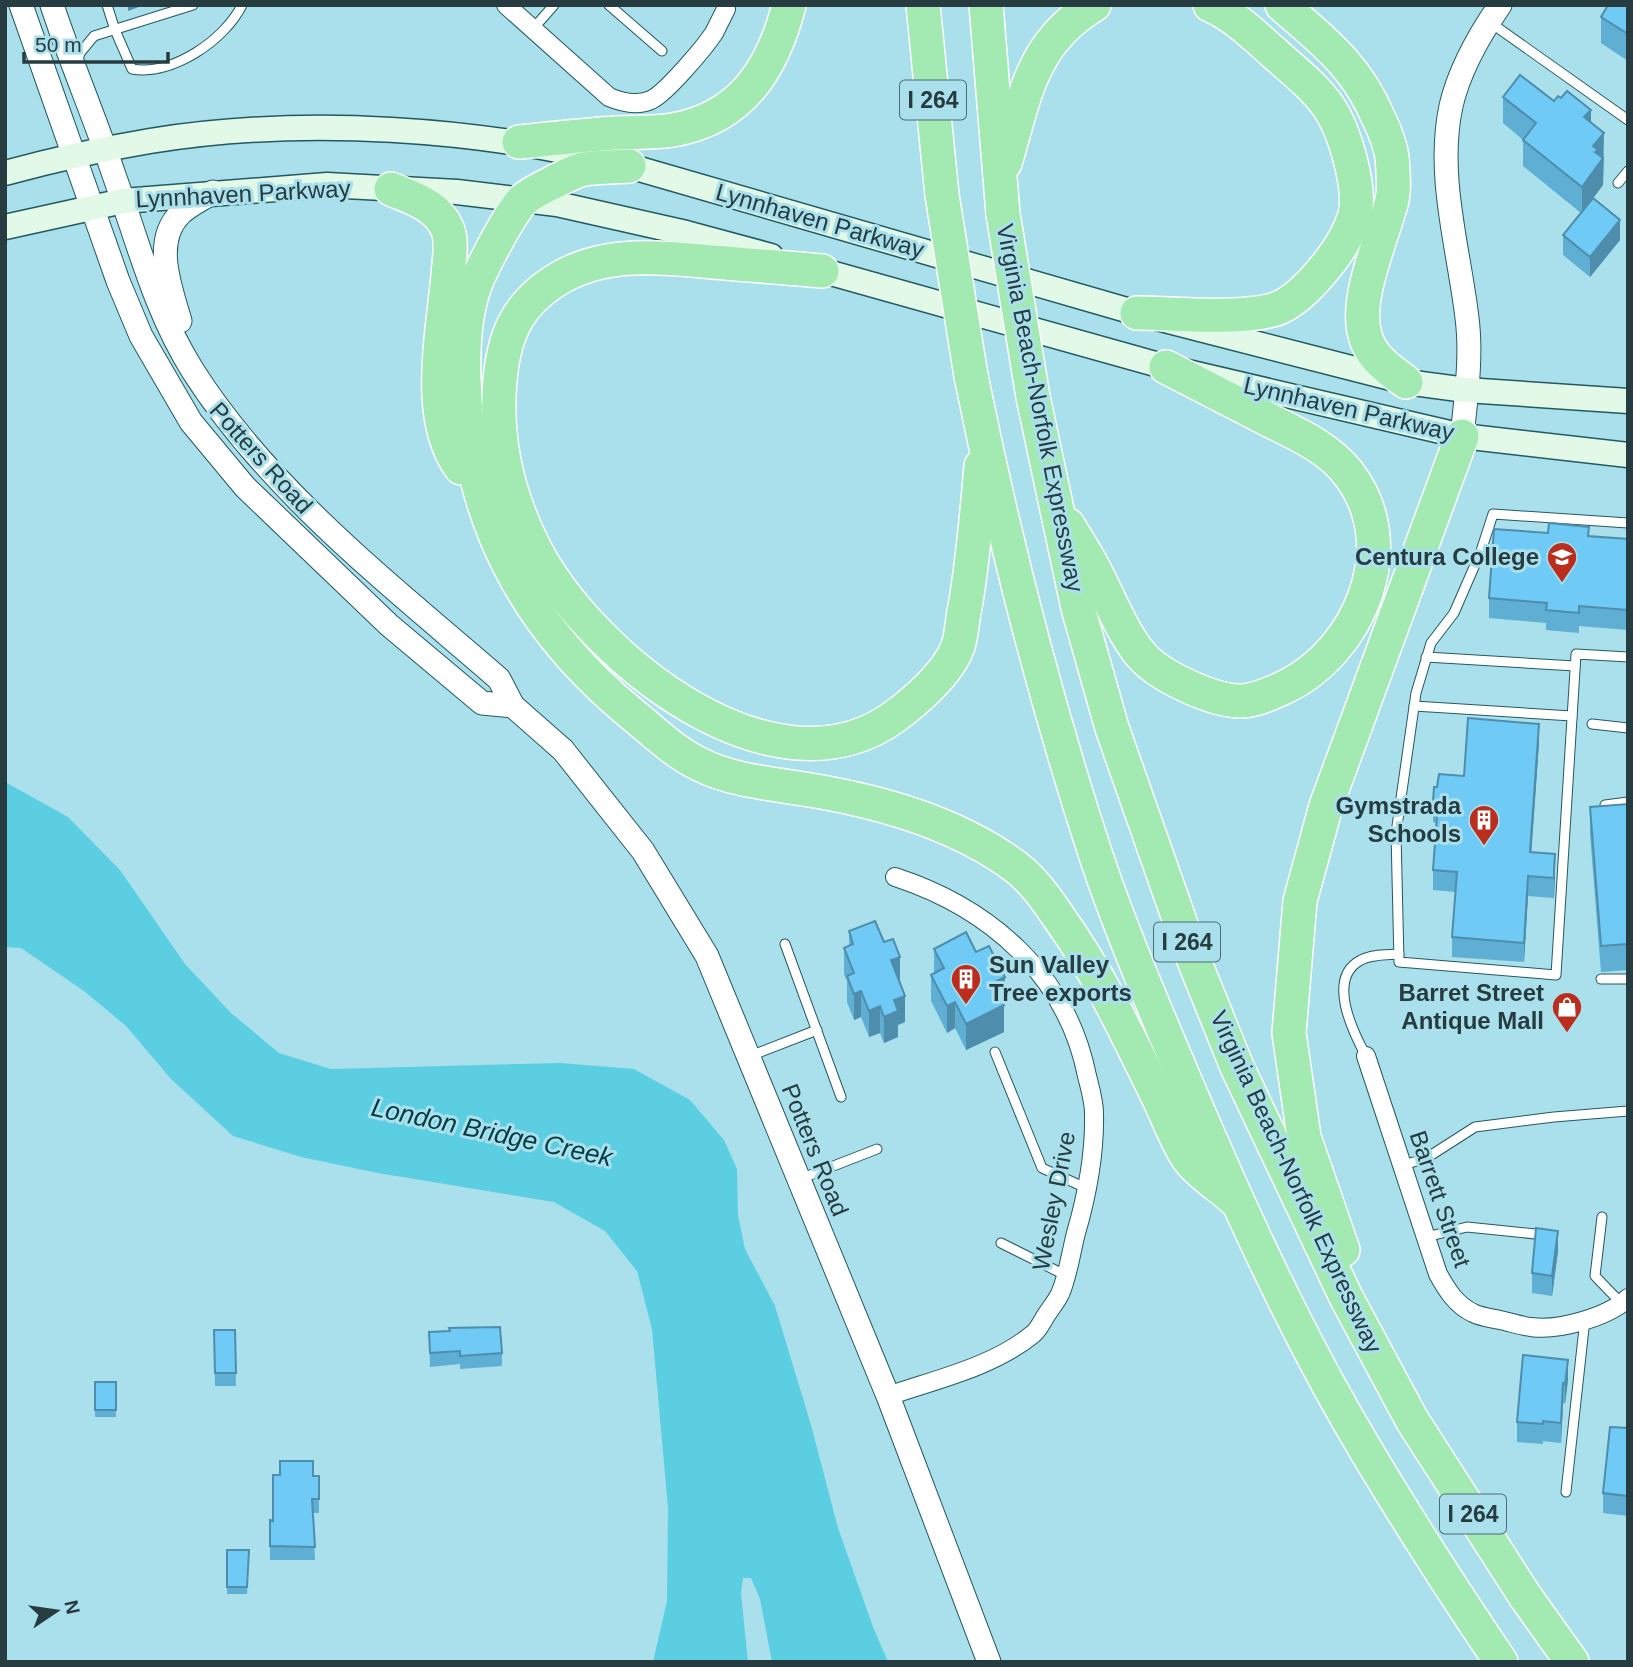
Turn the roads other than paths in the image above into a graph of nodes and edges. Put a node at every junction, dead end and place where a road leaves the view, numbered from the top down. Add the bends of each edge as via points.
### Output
1 (21, 5) edge
2 (107, 5) edge
3 (193, 5) edge
4 (242, 5) edge
5 (506, 5) edge
6 (554, 5) edge
7 (609, 5) edge
8 (789, 5) edge
9 (923, 5) edge
10 (986, 5) edge
11 (1094, 5) edge
12 (1210, 5) edge
13 (1282, 5) edge
14 (726, 9) dead end
15 (57, 11) edge
16 (1492, 12) edge
17 (115, 30) junction
18 (532, 30) junction
19 (662, 51) dead end
20 (75, 69) junction
21 (1628, 120) edge
22 (519, 142) junction
23 (106, 150) junction
24 (73, 157) junction
25 (629, 166) junction
26 (1628, 171) edge
27 (5, 173) edge
28 (1618, 183) dead end
29 (391, 189) junction
30 (213, 192) junction
31 (1001, 198) junction
32 (523, 200) junction
33 (123, 201) junction
34 (90, 207) junction
35 (5, 227) edge
36 (822, 271) junction
37 (1137, 313) junction
38 (1166, 367) junction
39 (193, 371) junction
40 (1406, 382) junction
41 (1466, 390) junction
42 (1628, 401) edge
43 (1462, 436) junction
44 (984, 440) junction
45 (1628, 455) edge
46 (479, 493) junction
47 (1053, 499) junction
48 (1628, 523) edge
49 (1426, 657) junction
50 (1628, 657) edge
51 (1575, 666) junction
52 (513, 706) junction
53 (1413, 706) junction
54 (1572, 716) junction
55 (1592, 724) dead end
56 (1628, 728) edge
57 (1628, 802) edge
58 (1605, 805) edge
59 (895, 877) dead end
60 (785, 944) dead end
61 (1399, 954) junction
62 (1601, 979) dead end
63 (1628, 979) edge
64 (817, 1030) junction
65 (995, 1052) dead end
66 (1366, 1056) joint
67 (749, 1057) junction
68 (841, 1097) dead end
69 (1628, 1111) edge
70 (877, 1149) dead end
71 (1402, 1165) junction
72 (799, 1180) junction
73 (1086, 1188) junction
74 (1236, 1201) junction
75 (1602, 1217) dead end
76 (1546, 1236) edge
77 (1426, 1237) junction
78 (1001, 1243) dead end
79 (1065, 1275) junction
80 (1625, 1301) edge
81 (1585, 1320) junction
82 (1381, 1362) junction
83 (888, 1396) junction
84 (1566, 1492) dead end
85 (989, 1662) edge
86 (1501, 1662) edge
87 (1572, 1662) edge

1 - 24 street, Potters Road
2 - 17 lane
3 - 17 lane
4 - 17 lane via 235,19 196,55 146,72 132,69
5 - 18 street
6 - 18 lane
7 - 19 lane
8 - 22 highway via 772,58 758,79 722,112 672,130
9 - 44 highway, I 264, bridge via 942,195
10 - 31 highway, Virginia Beach-Norfolk Expressway / I 264
11 - 31 highway via 1060,31 1035,66
12 - 37 highway via 1243,26 1327,105 1350,156 1355,215 1342,245 1316,280 1281,307 1249,314
13 - 40 highway via 1356,74 1392,155 1393,197 1367,284 1364,335 1379,361
14 - 18 street via 713,33 663,92 637,104 609,97
15 - 20 street, Potters Road
16 - 21 lane
16 - 41 street via 1457,86 1446,144 1447,183 1468,322
17 - 20 lane via 94,36 80,53
20 - 23 street, Potters Road
22 - 23 main road, Lynnhaven Parkway via 380,130 298,129 152,140
22 - 25 main road, Lynnhaven Parkway
23 - 24 main road, Lynnhaven Parkway
23 - 33 street, Potters Road
24 - 27 main road, Lynnhaven Parkway
24 - 34 street, Potters Road
25 - 32 highway via 579,170
25 - 37 main road, Lynnhaven Parkway
26 - 28 lane
29 - 30 main road, Lynnhaven Parkway via 327,185
29 - 32 main road, Lynnhaven Parkway
29 - 46 highway via 436,211 448,229 440,420 453,458
30 - 33 main road, Lynnhaven Parkway
30 - 39 street via 180,214 168,233 165,269
31 - 47 highway, Virginia Beach-Norfolk Expressway / I 264, bridge
32 - 36 main road, Lynnhaven Parkway via 686,233
32 - 46 highway via 498,239 471,300 465,408
33 - 34 main road, Lynnhaven Parkway
33 - 39 street, Potters Road via 164,318
34 - 35 main road, Lynnhaven Parkway
34 - 52 street, Potters Road via 141,336 191,422 245,487 389,625 481,703
36 - 38 main road, Lynnhaven Parkway
36 - 44 highway via 626,258 569,274 538,292 509,333 500,373 499,411 509,485 537,553 557,584 619,655 651,681 713,718 786,743 831,744 881,726 938,679 958,647 972,566
37 - 40 main road, Lynnhaven Parkway
38 - 43 main road, Lynnhaven Parkway
38 - 47 highway via 1320,447 1358,486 1373,530 1371,571 1364,601 1338,647 1298,681 1249,700 1208,694 1167,676 1146,660 1126,631
39 - 52 street, Potters Road via 252,452 349,548 499,679
40 - 41 main road, Lynnhaven Parkway
41 - 42 main road, Lynnhaven Parkway
41 - 43 street
43 - 45 main road, Lynnhaven Parkway
43 - 82 highway via 1326,806 1300,901 1289,1032 1304,1137
44 - 74 highway, I 264 via 1031,642 1098,862
46 - 74 highway via 511,572 549,632 615,700 664,741 699,765 737,777 878,803 937,824 1016,868 1042,893 1085,954 1189,1160
47 - 82 highway, Virginia Beach-Norfolk Expressway / I 264 via 1112,728 1191,953 1267,1133
48 - 49 lane via 1493,514 1454,613
49 - 51 lane
49 - 53 lane
50 - 51 lane via 1576,654
51 - 54 lane
52 - 67 street, Potters Road via 563,750 643,851 707,956
53 - 54 lane
53 - 61 lane via 1396,833
54 - 61 lane via 1556,975 1399,962
55 - 56 lane
57 - 58 lane
59 - 73 street, Wesley Drive via 953,900 1005,936 1046,982 1067,1015 1083,1054 1094,1111
60 - 64 lane
61 - 66 lane via 1362,959 1346,978 1347,1011
62 - 63 lane
64 - 67 lane
64 - 68 lane
65 - 73 lane via 1042,1168
66 - 71 street, Barrett Street
67 - 72 street, Potters Road
69 - 71 lane via 1475,1127 1425,1159
70 - 72 lane
71 - 77 street, Barrett Street
72 - 83 street, Potters Road
73 - 79 street, Wesley Drive
74 - 86 highway, I 264 via 1346,1416
75 - 80 lane via 1595,1276
76 - 77 lane via 1467,1227
77 - 81 street, Barrett Street via 1448,1293 1474,1314 1533,1328
78 - 79 lane
79 - 83 street, Wesley Drive via 1060,1294 1035,1332 996,1359
80 - 81 street, Barrett Street
81 - 84 lane
82 - 87 highway, Virginia Beach-Norfolk Expressway / I 264 via 1419,1431
83 - 85 street, Potters Road

